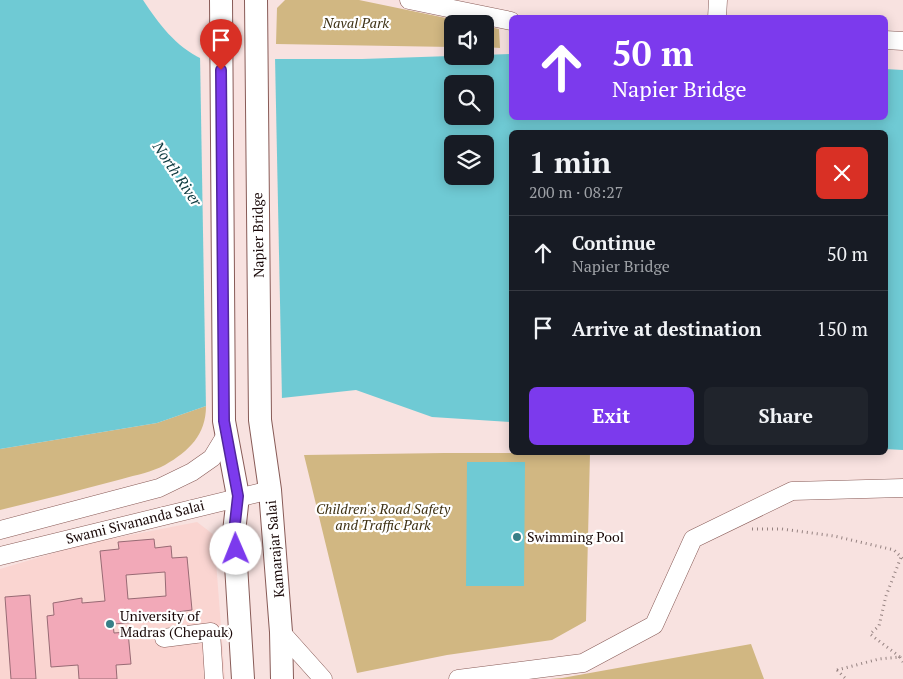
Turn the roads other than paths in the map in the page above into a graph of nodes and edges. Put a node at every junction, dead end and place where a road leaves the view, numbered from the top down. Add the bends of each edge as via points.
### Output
1 (221, 0) edge
2 (412, 0) edge
3 (718, 0) edge
4 (258, 2) edge
5 (717, 15) edge
6 (509, 21) edge
7 (888, 40) edge
8 (903, 41) edge
9 (260, 420) joint
10 (225, 428) junction
11 (903, 488) edge
12 (270, 490) junction
13 (238, 496) junction
14 (0, 530) edge
15 (0, 556) edge
16 (281, 632) junction
17 (164, 638) dead end
18 (214, 679) edge
19 (243, 679) edge
20 (282, 679) edge
21 (323, 679) edge
22 (458, 679) edge

1 - 10 main road
2 - 6 street
3 - 5 street
4 - 9 main road, Napier Bridge
7 - 8 street
9 - 12 main road, Kamarajar Salai
10 - 13 main road
10 - 14 street, Swami Sivananda Salai via 212,458 159,488
11 - 22 street via 792,491 693,539 654,625 583,663
12 - 13 street, Swami Sivananda Salai
12 - 16 main road, Kamarajar Salai
13 - 15 street, Swami Sivananda Salai
13 - 19 main road via 234,532
16 - 20 main road, Kamarajar Salai
16 - 21 street
17 - 18 street via 211,632

